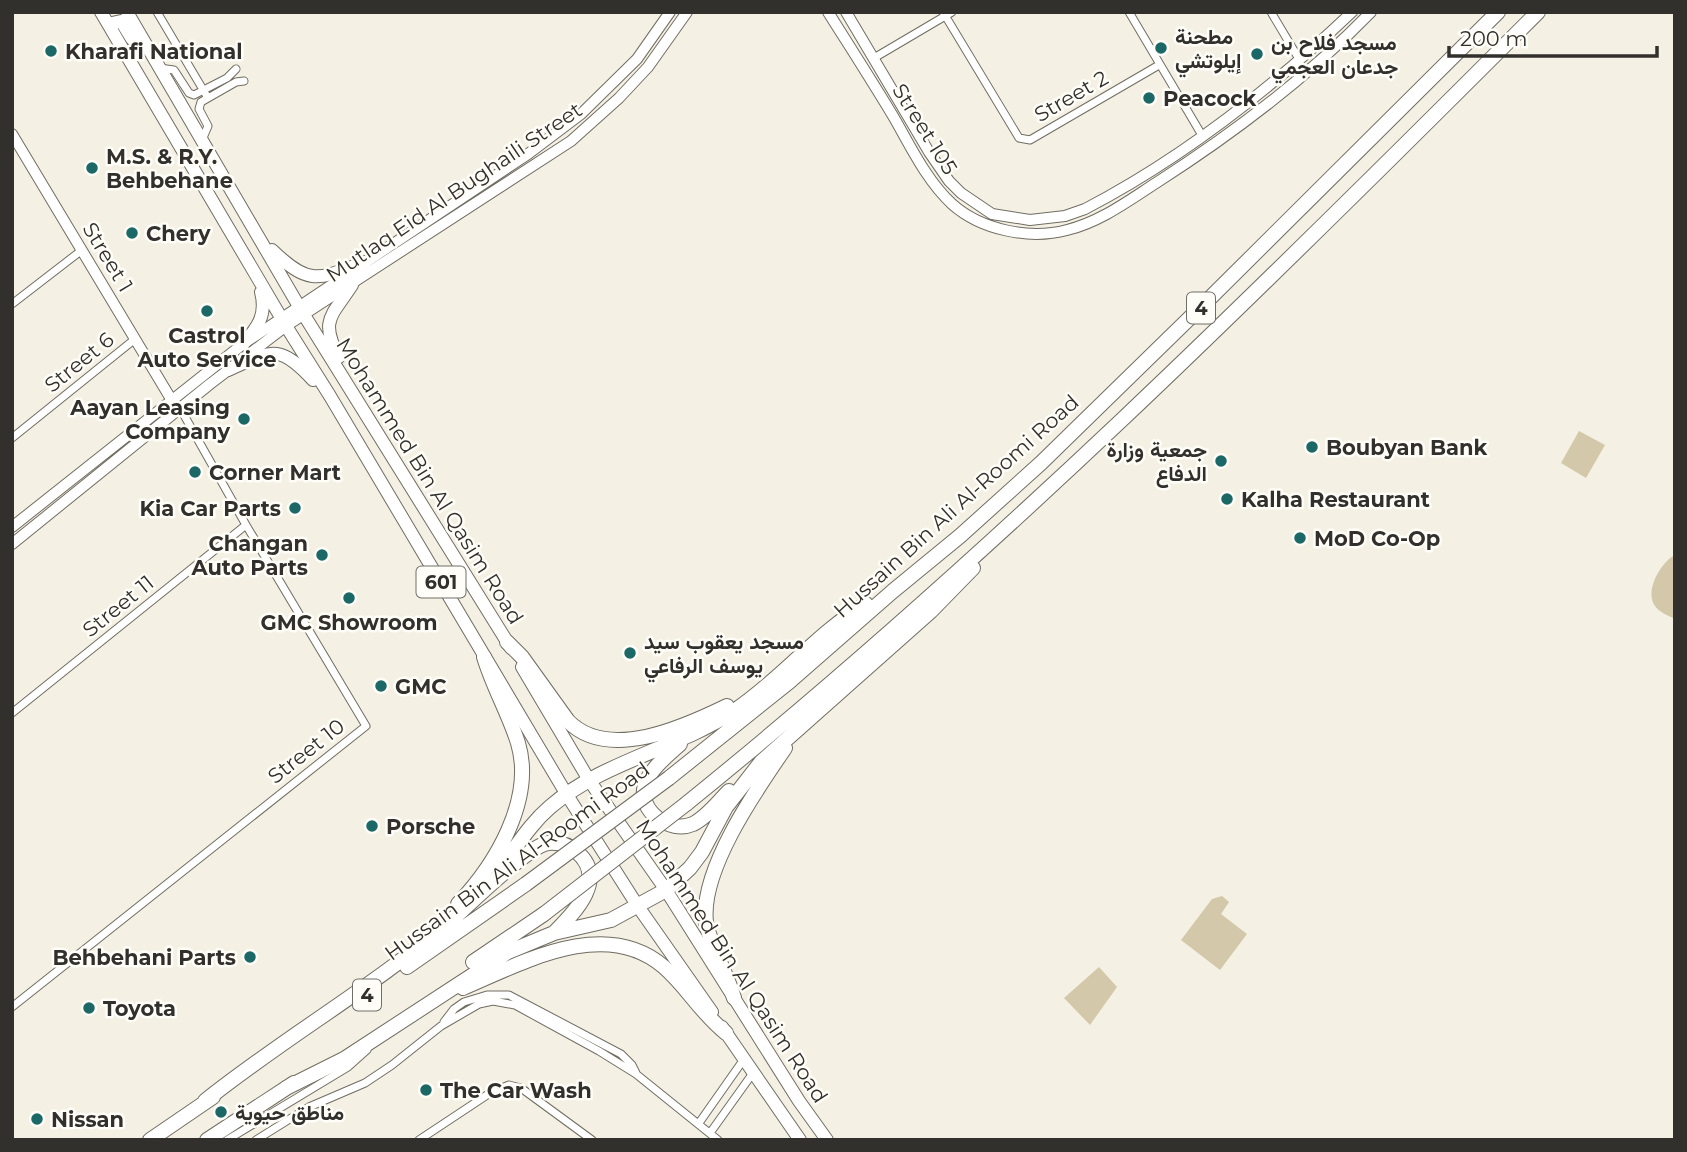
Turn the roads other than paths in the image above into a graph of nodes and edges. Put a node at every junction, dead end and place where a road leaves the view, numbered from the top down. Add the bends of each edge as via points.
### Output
1 (101, 12) edge
2 (127, 12) edge
3 (157, 12) edge
4 (670, 12) edge
5 (687, 12) edge
6 (828, 12) edge
7 (846, 12) edge
8 (1129, 12) edge
9 (1270, 12) edge
10 (1353, 12) edge
11 (1371, 12) edge
12 (1498, 12) edge
13 (1538, 12) edge
14 (947, 14) edge
15 (112, 30) junction
16 (874, 58) junction
17 (1299, 59) junction
18 (1159, 65) junction
19 (159, 68) junction
20 (236, 69) dead end
21 (244, 80) dead end
22 (206, 94) junction
23 (181, 106) junction
24 (1203, 136) junction
25 (13, 139) edge
26 (201, 140) junction
27 (546, 140) junction
28 (929, 152) junction
29 (918, 159) junction
30 (1126, 185) junction
31 (497, 189) junction
32 (1135, 197) junction
33 (260, 239) junction
34 (82, 250) junction
35 (365, 262) junction
36 (254, 272) junction
37 (352, 285) junction
38 (12, 304) edge
39 (302, 310) junction
40 (283, 322) junction
41 (135, 339) junction
42 (243, 344) junction
43 (228, 370) junction
44 (330, 396) junction
45 (171, 399) junction
46 (180, 408) junction
47 (12, 438) edge
48 (401, 471) junction
49 (15, 525) edge
50 (246, 525) junction
51 (26, 534) junction
52 (12, 544) edge
53 (981, 551) junction
54 (892, 591) junction
55 (507, 642) junction
56 (484, 657) junction
57 (769, 684) junction
58 (12, 713) edge
59 (801, 726) junction
60 (692, 735) junction
61 (761, 762) junction
62 (589, 780) junction
63 (567, 794) junction
64 (666, 890) junction
65 (637, 905) junction
66 (466, 907) junction
67 (554, 933) junction
68 (412, 952) junction
69 (438, 997) junction
70 (734, 998) junction
71 (12, 1007) edge
72 (726, 1033) junction
73 (373, 1040) junction
74 (744, 1059) junction
75 (753, 1073) junction
76 (286, 1088) junction
77 (205, 1101) junction
78 (698, 1123) junction
79 (710, 1133) junction
80 (150, 1140) edge
81 (207, 1140) edge
82 (227, 1140) edge
83 (256, 1140) edge
84 (419, 1140) edge
85 (592, 1140) edge
86 (718, 1140) edge
87 (800, 1140) edge
88 (827, 1140) edge

1 - 15 main road, Mohammed Bin Al Qasim Road / 601
2 - 19 main road, Mohammed Bin Al Qasim Road / 601
3 - 22 street
4 - 27 street, Mutlaq Eid Al Bughaili Street via 637,59 610,87
5 - 31 street, Mutlaq Eid Al Bughaili Street via 648,67 619,98 570,141
6 - 29 street, Street 105
7 - 16 street, Street 105
8 - 18 street
9 - 17 street
10 - 17 street, Street 105
11 - 32 street, Street 105 via 1284,93
12 - 54 highway, Hussain Bin Ali Al-Roomi Road / 4 via 1041,463
13 - 53 highway, 4 via 1198,347
14 - 16 street
14 - 18 street, Street 2 via 1023,141
15 - 23 main road via 115,21 123,23 165,93
15 - 36 main road, Mohammed Bin Al Qasim Road / 601
16 - 28 street, Street 105
17 - 24 street, Street 105 via 1256,98
18 - 24 street
19 - 22 street via 174,70 191,94
19 - 23 main road, Mohammed Bin Al Qasim Road / 601
20 - 22 street
21 - 22 street
22 - 26 street via 199,106 208,126
23 - 26 main road, Mohammed Bin Al Qasim Road / 601
24 - 30 street, Street 105
25 - 34 street, Street 1
26 - 33 main road, Mohammed Bin Al Qasim Road / 601
27 - 31 street via 540,150 497,180
27 - 35 street, Mutlaq Eid Al Bughaili Street
28 - 29 street
28 - 30 street, Street 105 via 961,193 992,214 1010,218 1065,216
29 - 32 street, Street 105 via 952,204 995,228 1022,233 1067,231
30 - 32 street via 1127,193
31 - 37 street, Mutlaq Eid Al Bughaili Street
33 - 35 main road via 304,275 329,275
33 - 39 main road, Mohammed Bin Al Qasim Road / 601
34 - 38 street
34 - 41 street, Street 1
35 - 39 street, Mutlaq Eid Al Bughaili Street
36 - 40 main road, Mohammed Bin Al Qasim Road / 601
36 - 42 main road via 263,314
37 - 39 street, Mutlaq Eid Al Bughaili Street
37 - 48 main road via 330,316 329,336
39 - 40 street, Mutlaq Eid Al Bughaili Street
39 - 48 main road, Mohammed Bin Al Qasim Road / 601
40 - 42 street
40 - 43 street
40 - 44 main road, Mohammed Bin Al Qasim Road / 601
41 - 45 street, Street 1
41 - 47 street, Street 6
42 - 45 street
43 - 44 main road via 261,355 279,354 296,362
43 - 46 street
44 - 56 main road, Mohammed Bin Al Qasim Road / 601
45 - 49 street
46 - 50 street, Street 10
46 - 51 street
48 - 55 main road, Mohammed Bin Al Qasim Road / 601
49 - 51 street via 17,532
50 - 58 street, Street 11
50 - 71 street, Street 10 via 366,726
51 - 52 street
53 - 59 highway via 948,596
53 - 76 highway, 4, bridge via 757,747 544,914
54 - 57 highway via 846,618
54 - 77 highway, Hussain Bin Ali Al-Roomi Road / 4, bridge via 789,682 669,778 279,1056
55 - 57 highway via 572,725 606,741 687,724
55 - 62 main road, Mohammed Bin Al Qasim Road / 601
56 - 63 main road, Mohammed Bin Al Qasim Road / 601
56 - 68 highway via 521,756 517,805 475,886
57 - 60 highway
59 - 61 highway
59 - 70 highway via 740,819 721,855 709,894 708,931
60 - 61 highway via 662,761 644,787 645,802 663,823 691,825
60 - 62 highway
61 - 64 highway via 726,807 696,860
62 - 63 highway
62 - 64 main road, Mohammed Bin Al Qasim Road / 601
63 - 65 main road, Mohammed Bin Al Qasim Road / 601
63 - 66 highway via 530,828
64 - 65 highway
64 - 70 main road, Mohammed Bin Al Qasim Road / 601
65 - 67 highway via 611,920
65 - 72 main road, Mohammed Bin Al Qasim Road / 601
66 - 67 highway via 524,855 547,843 559,843 580,855 590,876 583,900
66 - 68 highway
67 - 69 highway via 508,952
68 - 77 highway
69 - 72 highway via 549,953 613,945 637,950 661,964
69 - 73 highway
70 - 88 main road, Mohammed Bin Al Qasim Road / 601
72 - 74 main road, Mohammed Bin Al Qasim Road / 601
73 - 76 highway
73 - 82 street via 354,1064
74 - 75 main road, Mohammed Bin Al Qasim Road / 601
74 - 78 street
75 - 79 street
75 - 87 main road, Mohammed Bin Al Qasim Road / 601
76 - 81 highway, 4
77 - 80 highway, Hussain Bin Ali Al-Roomi Road / 4
78 - 79 street
78 - 83 street via 599,1051 508,1003 493,1001 441,1026 372,1079 309,1107
79 - 86 street
84 - 85 street via 509,1085 522,1088

